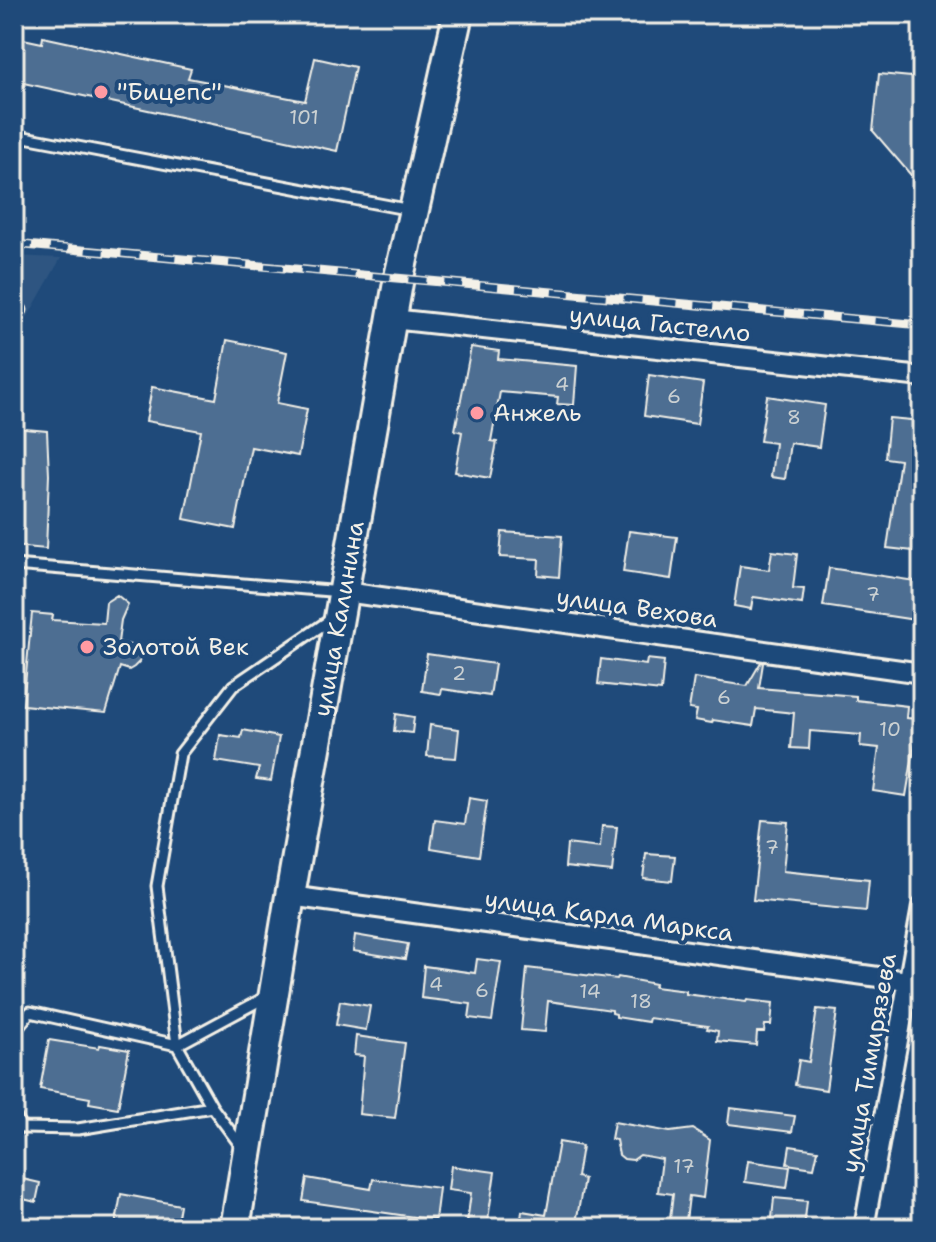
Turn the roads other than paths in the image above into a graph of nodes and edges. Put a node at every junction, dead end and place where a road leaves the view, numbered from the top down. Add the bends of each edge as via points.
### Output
1 (458, 14) edge
2 (14, 135) edge
3 (415, 210) junction
4 (392, 319) junction
5 (922, 377) edge
6 (14, 565) edge
7 (344, 602) junction
8 (922, 673) edge
9 (290, 896) junction
10 (922, 907) edge
11 (915, 982) edge
12 (274, 992) junction
13 (177, 1045) junction
14 (14, 1051) edge
15 (212, 1107) junction
16 (14, 1115) edge
17 (247, 1154) junction
18 (235, 1228) edge
19 (864, 1228) edge

1 - 3 main road, улица Калинина
2 - 3 lane
3 - 4 main road, улица Калинина
4 - 5 street, улица Гастелло
4 - 7 main road, улица Калинина
6 - 7 lane
7 - 8 street, улица Вехова
7 - 9 main road, улица Калинина
7 - 13 lane via 233,686 180,754 157,886
9 - 11 street, улица Карла Маркса
9 - 12 main road, улица Калинина
10 - 11 street, улица Тимирязева
11 - 19 street, улица Тимирязева
12 - 13 lane
12 - 17 main road, улица Калинина
13 - 14 lane via 30,1012 15,1031
13 - 15 lane
15 - 16 lane via 78,1129 22,1128
15 - 17 lane
17 - 18 main road, улица Калинина

